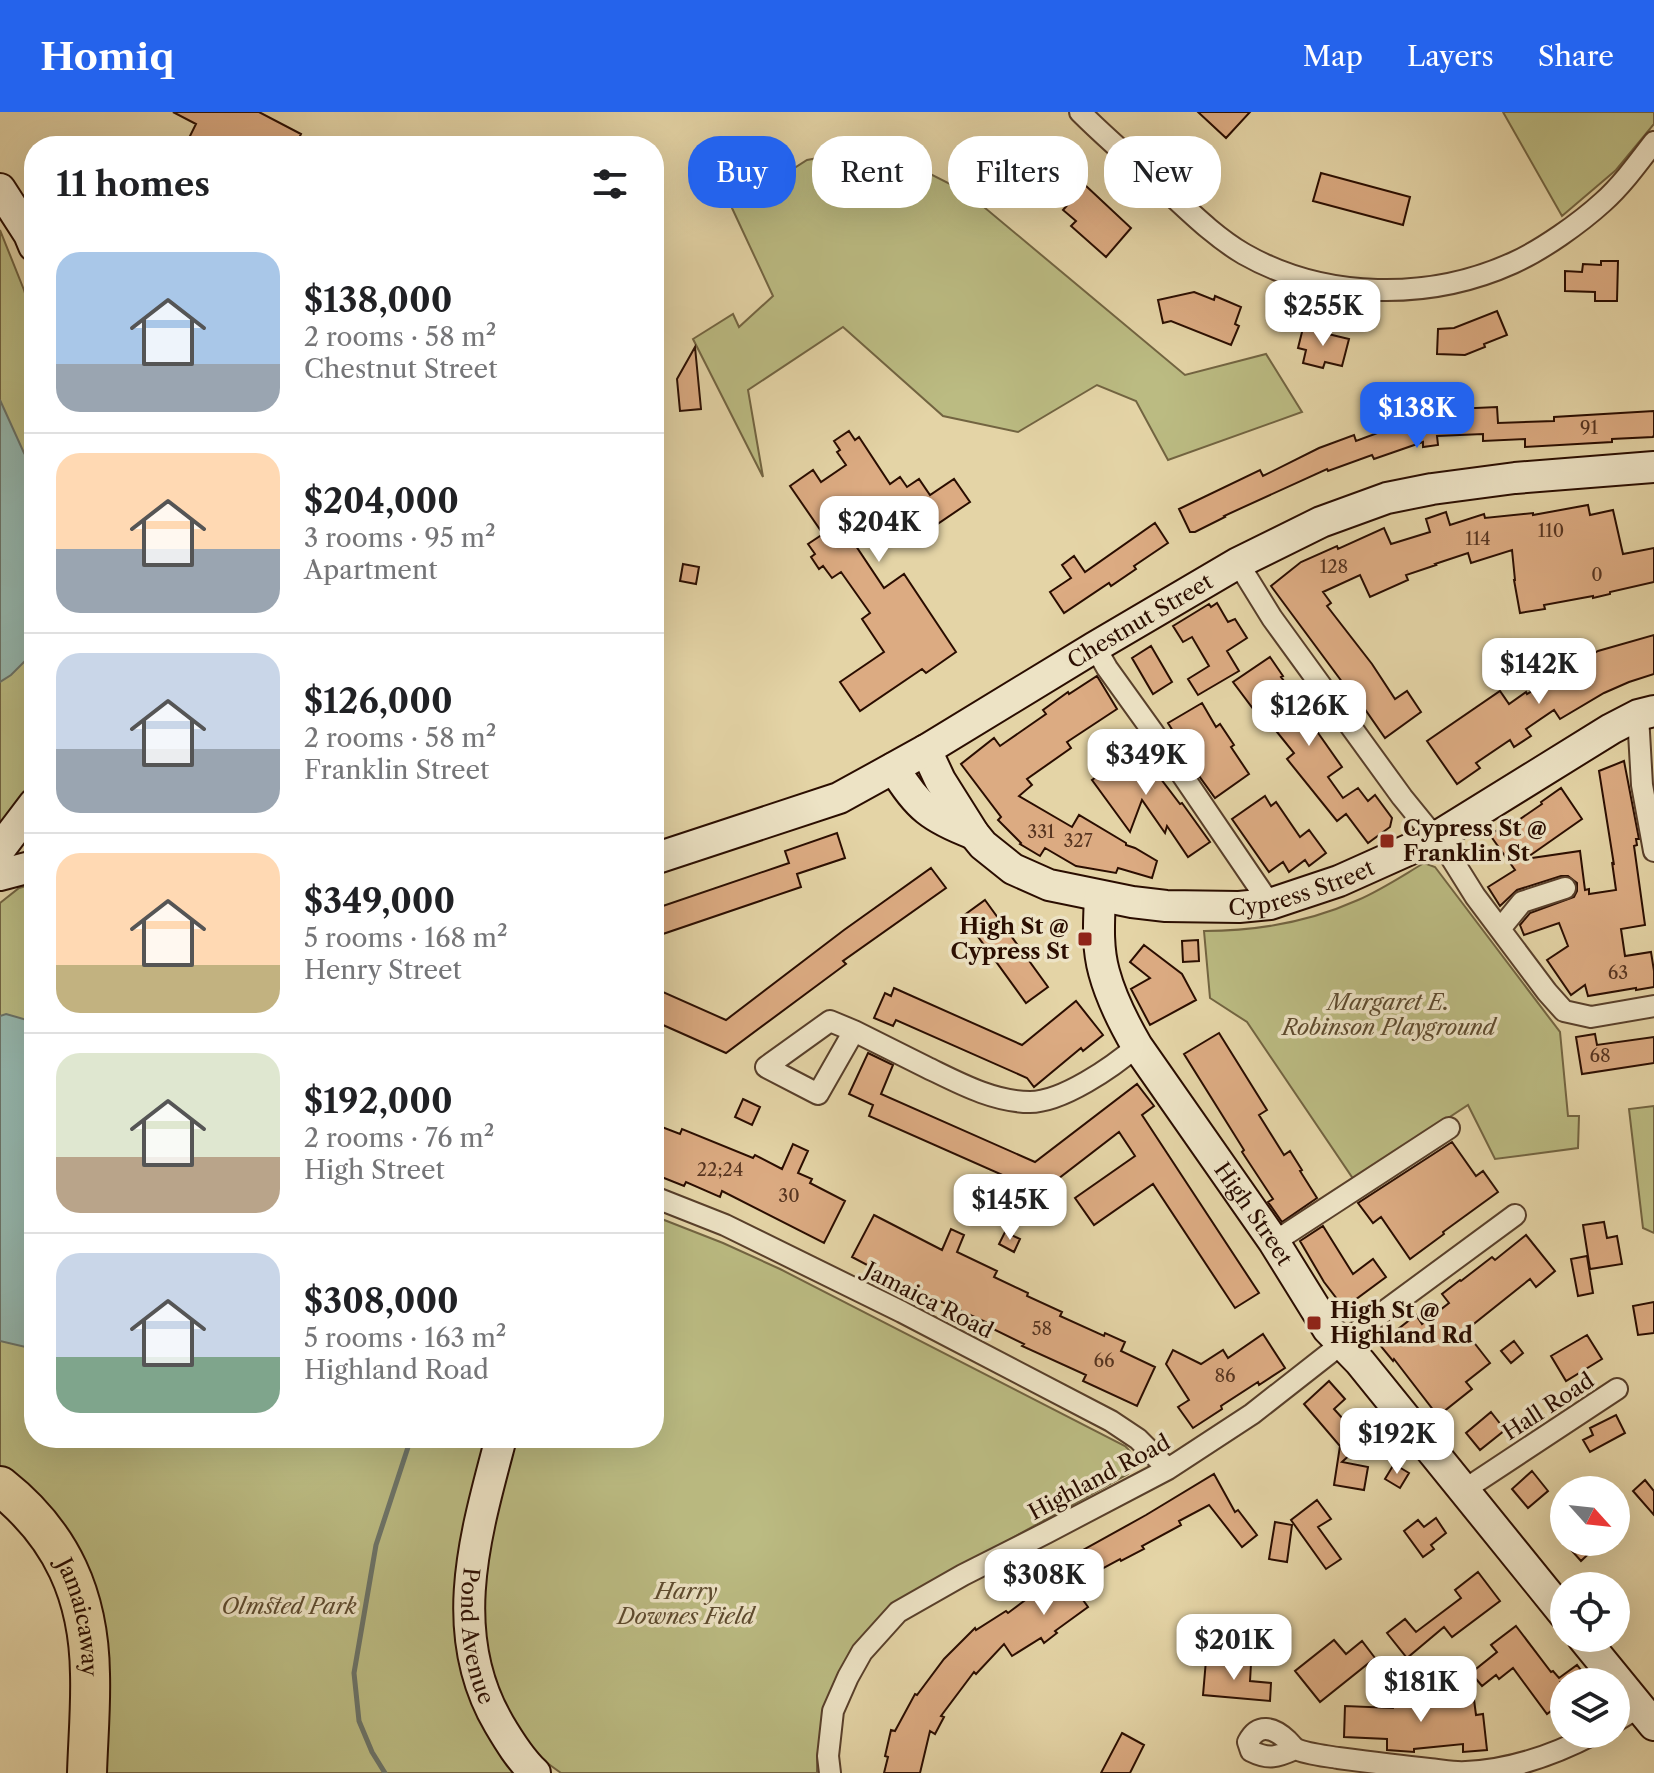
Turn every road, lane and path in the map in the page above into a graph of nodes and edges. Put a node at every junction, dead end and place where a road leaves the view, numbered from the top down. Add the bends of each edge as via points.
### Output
1 (1080, 112) edge
2 (1654, 142) edge
3 (0, 189) edge
4 (24, 226) edge
5 (1654, 467) edge
6 (1238, 563) junction
7 (1095, 647) junction
8 (1646, 713) edge
9 (926, 750) junction
10 (894, 768) junction
11 (839, 798) junction
12 (919, 805) junction
13 (24, 820) edge
14 (974, 834) junction
15 (1435, 838) junction
16 (0, 849) edge
17 (1654, 851) edge
18 (664, 856) edge
19 (24, 869) edge
20 (0, 875) edge
21 (1565, 888) dead end
22 (1100, 896) junction
23 (1270, 904) junction
24 (1500, 929) junction
25 (1654, 1006) edge
26 (854, 1031) dead end
27 (1137, 1046) junction
28 (1449, 1128) dead end
29 (664, 1201) edge
30 (1515, 1215) dead end
31 (1274, 1242) junction
32 (1341, 1343) junction
33 (1617, 1389) dead end
34 (499, 1448) edge
35 (1168, 1469) junction
36 (0, 1486) edge
37 (1464, 1490) junction
38 (1550, 1597) edge
39 (1592, 1652) edge
40 (1636, 1718) edge
41 (1566, 1748) edge
42 (1295, 1749) dead end
43 (87, 1773) edge
44 (535, 1773) edge
45 (830, 1773) edge

1 - 2 street via 1236,249 1306,279 1361,290 1458,281 1526,257 1603,202
3 - 4 main road
5 - 6 main road, Chestnut Street via 1501,480 1387,498 1321,522
6 - 7 main road, Chestnut Street
6 - 15 street via 1272,618
7 - 9 main road, Chestnut Street
7 - 23 street
8 - 15 main road, Cypress Street via 1597,737
8 - 17 street via 1642,785
9 - 10 main road, Chestnut Street
9 - 14 main road
10 - 11 main road, Chestnut Street
10 - 12 main road
11 - 12 main road
11 - 18 main road, Chestnut Street
12 - 14 main road
13 - 16 main road
14 - 22 main road via 1013,869 1049,885
15 - 23 main road, Cypress Street via 1339,881
15 - 24 street
19 - 20 main road
21 - 24 street via 1522,902
22 - 23 main road, Cypress Street via 1179,907
22 - 27 main road, High Street via 1103,970
24 - 25 street via 1564,1011 1591,1017
26 - 27 street via 959,1084 1013,1101 1032,1102 1072,1090
27 - 31 main road, High Street
28 - 31 street
29 - 35 street, Jamaica Road via 902,1312 1097,1414 1138,1439
30 - 32 street, Highland Road
31 - 32 main road, High Street
32 - 35 street, Highland Road via 1252,1414
32 - 37 main road, High Street
33 - 37 street, Hall Road
34 - 44 main road, Pond Avenue via 472,1561 469,1634 492,1713
35 - 45 street, Highland Road via 898,1612 862,1652 833,1711
36 - 43 highway, Jamaicaway via 47,1533 82,1605 90,1674
37 - 38 main road, High Street
39 - 40 main road
41 - 42 street via 1518,1765 1464,1773

